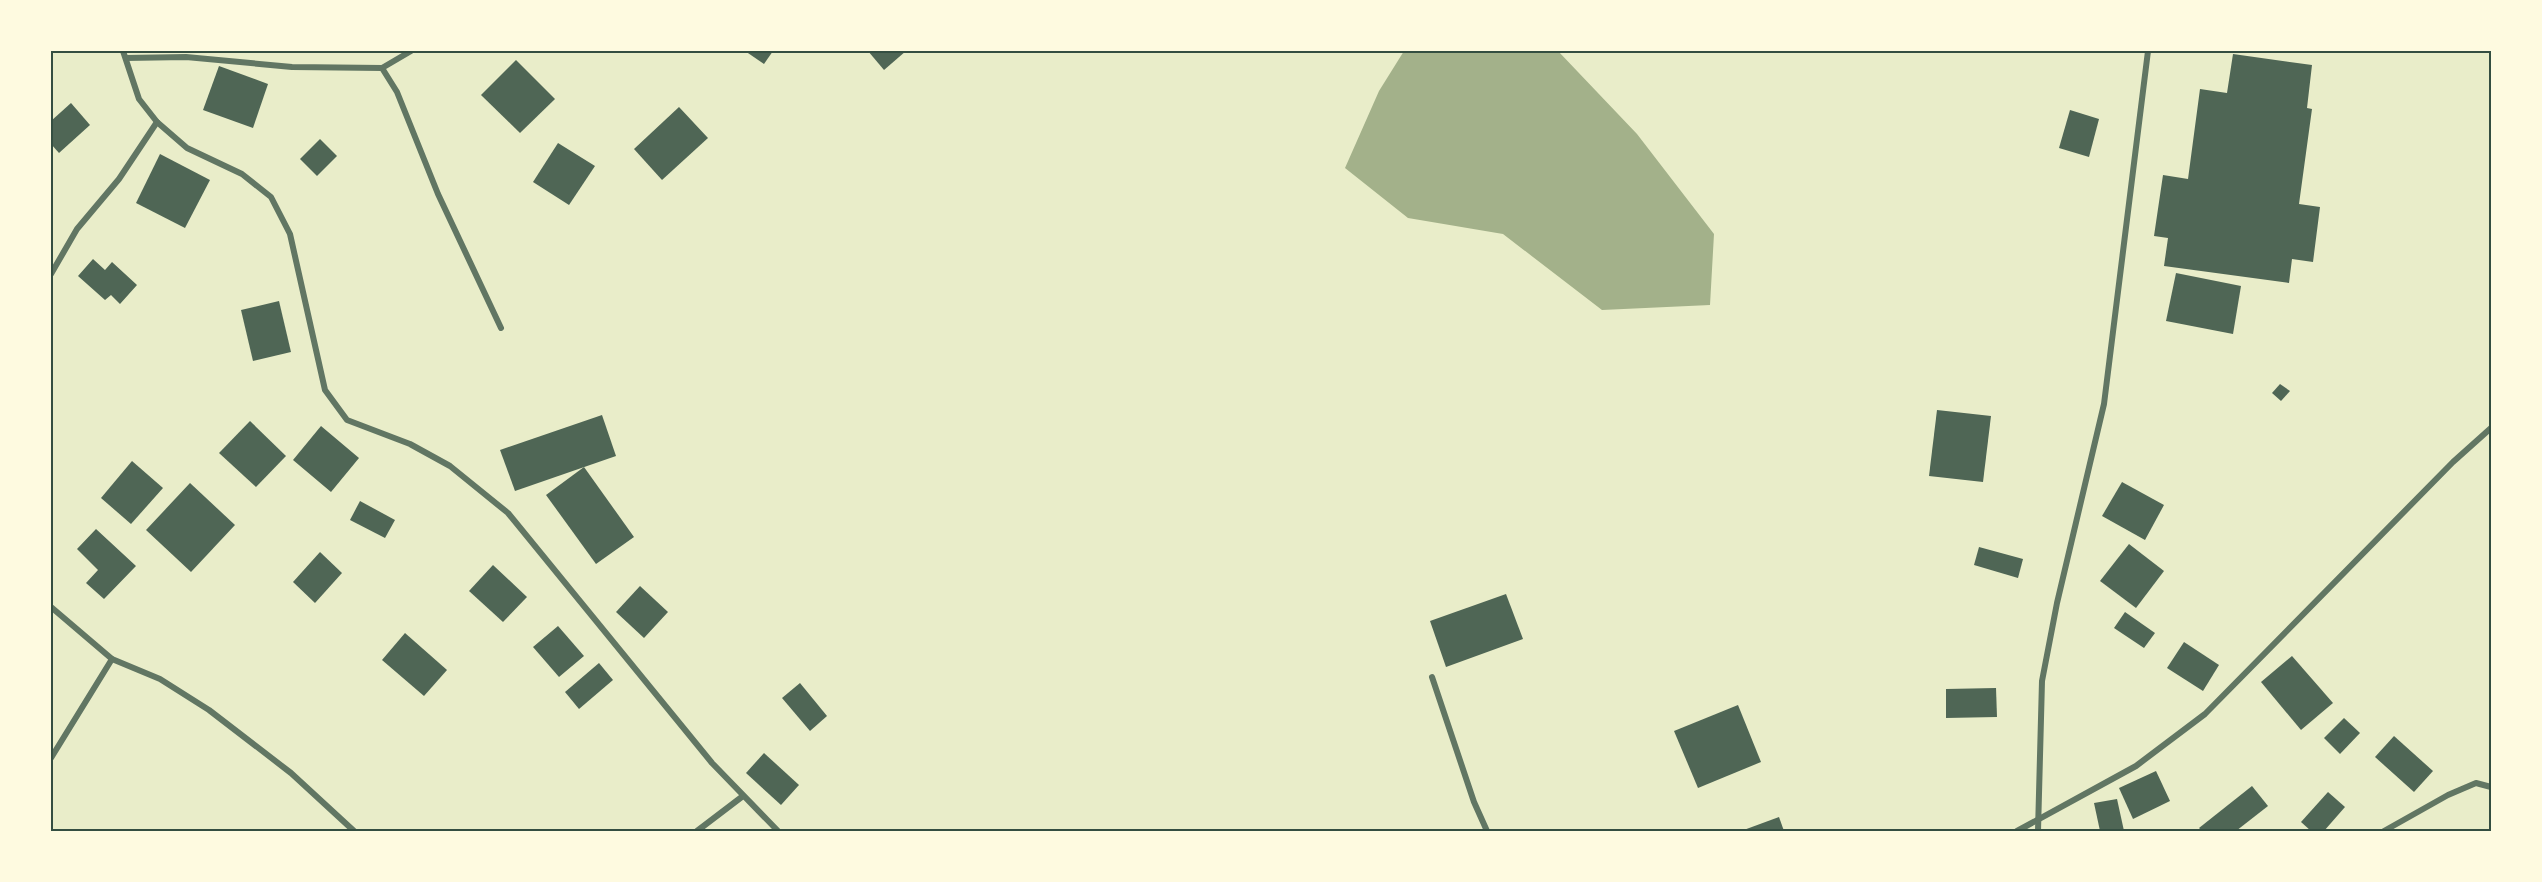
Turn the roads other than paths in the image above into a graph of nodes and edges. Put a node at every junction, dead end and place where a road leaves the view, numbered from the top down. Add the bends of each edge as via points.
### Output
1 (123, 51) edge
2 (411, 51) edge
3 (2148, 51) edge
4 (126, 58) junction
5 (381, 68) junction
6 (157, 122) junction
7 (51, 274) edge
8 (501, 328) dead end
9 (2491, 428) edge
10 (51, 607) edge
11 (112, 659) junction
12 (1432, 677) dead end
13 (51, 758) edge
14 (2491, 787) edge
15 (743, 796) junction
16 (2039, 821) junction
17 (354, 831) edge
18 (697, 831) edge
19 (778, 831) edge
20 (1487, 831) edge
21 (2017, 831) edge
22 (2038, 831) edge
23 (2384, 831) edge

1 - 4 street
2 - 5 street
3 - 16 street via 2104,404 2042,681
4 - 5 street via 186,57 292,67
4 - 6 street via 140,99
5 - 8 street via 398,92 438,194
6 - 7 street via 131,163 77,229
6 - 15 street via 187,148 242,174 271,197 291,234 325,390 347,420 410,444 450,466 508,513 712,764
9 - 16 street via 2205,714 2136,766
10 - 11 street
11 - 13 street
11 - 17 street via 160,679 209,710 291,773
12 - 20 street
14 - 23 street via 2476,783
15 - 18 street
15 - 19 street
16 - 21 street
16 - 22 street

